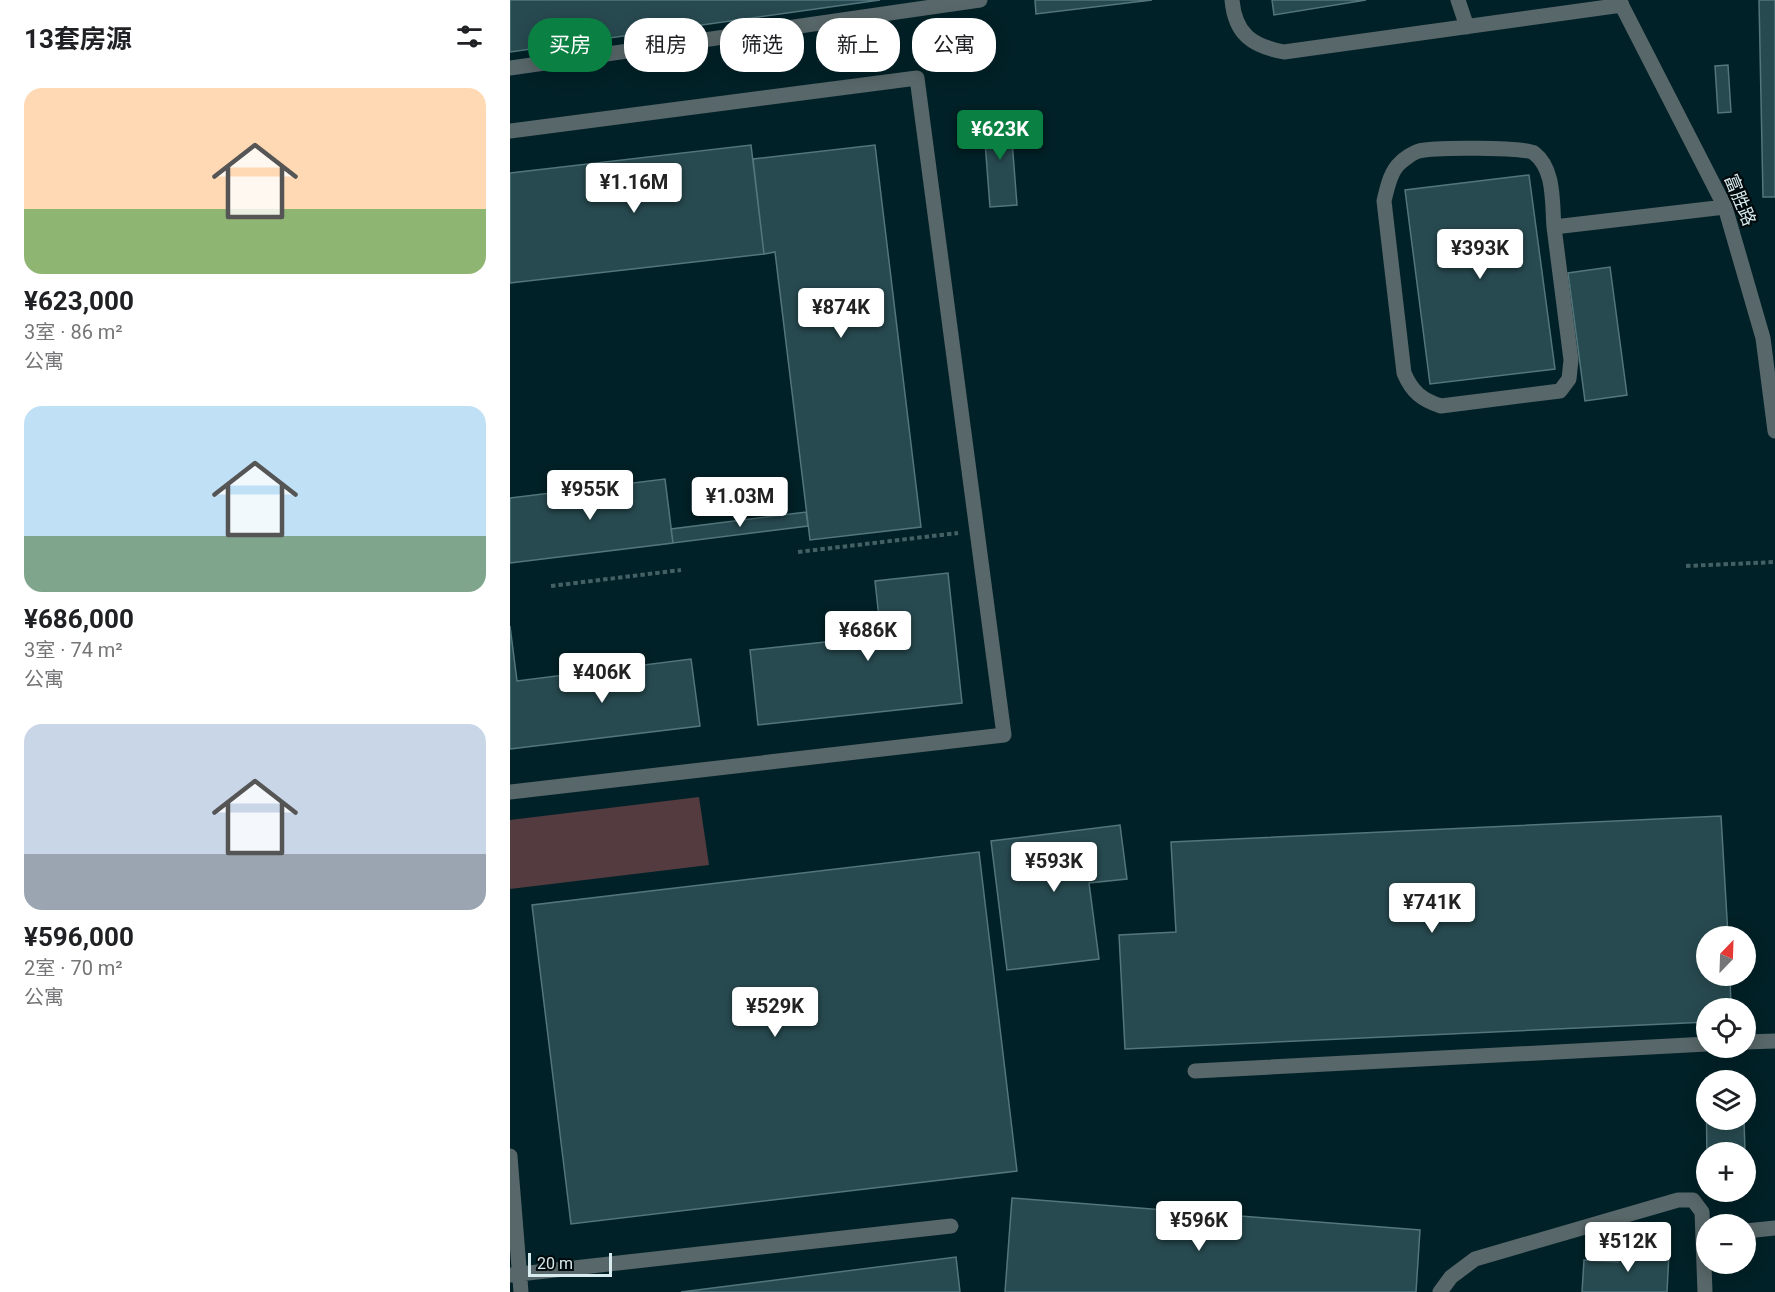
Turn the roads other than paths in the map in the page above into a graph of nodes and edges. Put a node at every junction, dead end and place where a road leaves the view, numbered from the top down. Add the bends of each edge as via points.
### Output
1 (980, 0) edge
2 (1232, 0) edge
3 (1458, 0) edge
4 (1620, 3) edge
5 (1467, 27) junction
6 (510, 68) edge
7 (510, 131) edge
8 (1725, 207) junction
9 (1554, 227) junction
10 (1775, 431) edge
11 (510, 792) edge
12 (1775, 1041) edge
13 (1756, 1042) edge
14 (1696, 1045) edge
15 (1195, 1071) dead end
16 (510, 1156) edge
17 (1702, 1214) edge
18 (951, 1226) dead end
19 (1775, 1228) edge
20 (1756, 1230) edge
21 (1705, 1274) edge
22 (515, 1275) edge
23 (521, 1292) edge
24 (1440, 1292) edge
25 (1705, 1292) edge

1 - 6 street
2 - 5 street via 1240,32 1262,48 1284,52
3 - 5 street
4 - 5 street
4 - 8 street, 富胜路
7 - 11 street via 917,78 1004,735
8 - 9 street
8 - 10 street, 富胜路 via 1763,338
9 - 9 street via 1571,360 1569,379 1560,391 1441,406 1424,401 1411,388 1404,373 1384,201 1399,163 1418,151 1516,148 1533,152 1550,179
12 - 13 street
14 - 15 street
16 - 22 street
17 - 24 street via 1693,1200 1678,1200 1475,1259 1451,1277
18 - 22 street
19 - 20 street
21 - 25 street
22 - 23 street

